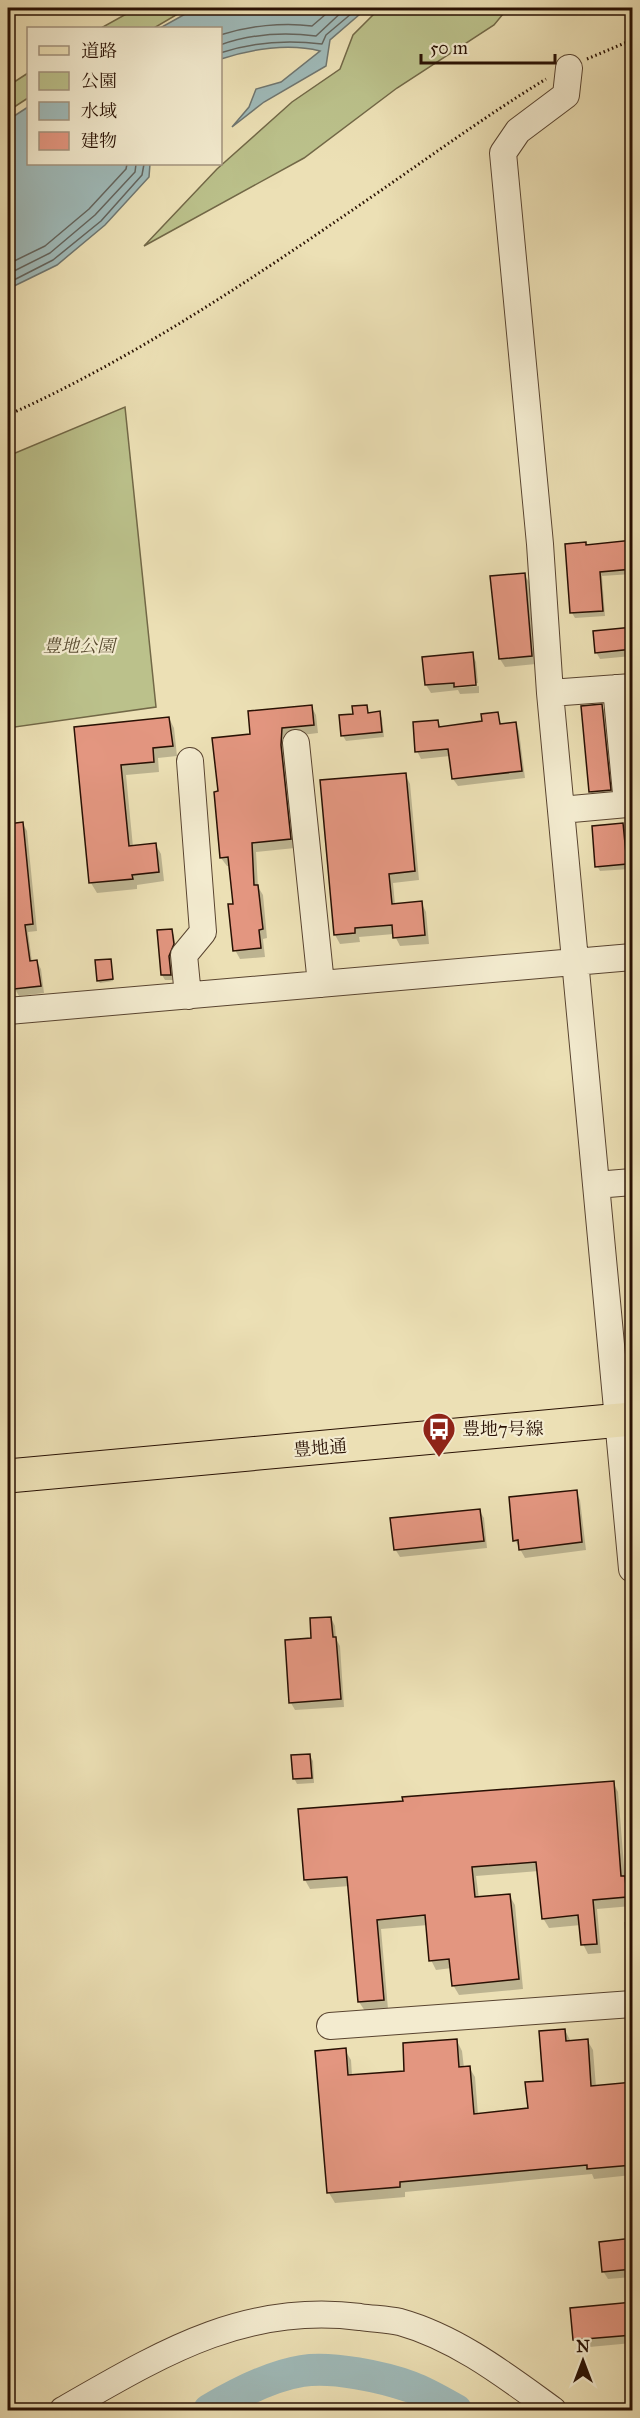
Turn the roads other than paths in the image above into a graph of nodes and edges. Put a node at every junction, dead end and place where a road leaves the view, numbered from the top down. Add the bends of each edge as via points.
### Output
1 (569, 68) road end
2 (625, 688) edge
3 (550, 693) junction
4 (296, 743) dead end
5 (190, 761) dead end
6 (561, 810) junction
7 (633, 957) edge
8 (575, 962) junction
9 (321, 984) junction
10 (188, 996) junction
11 (8, 1011) edge
12 (633, 1182) edge
13 (596, 1185) junction
14 (626, 1420) edge
15 (8, 1476) edge
16 (633, 1569) edge
17 (633, 2004) edge
18 (330, 2026) dead end
19 (63, 2410) edge
20 (553, 2410) edge

1 - 3 street via 566,95 518,131 503,153
2 - 3 street
2 - 6 street via 627,804
3 - 6 street
4 - 9 street
5 - 10 street via 203,932 184,955
6 - 8 street
7 - 8 street
8 - 9 street
8 - 13 street
9 - 10 street
10 - 11 street
12 - 13 street
13 - 14 street
14 - 15 main road, 豊地通
14 - 16 street
17 - 18 street
19 - 20 street via 147,2362 234,2326 316,2313 399,2322 432,2335 488,2364

